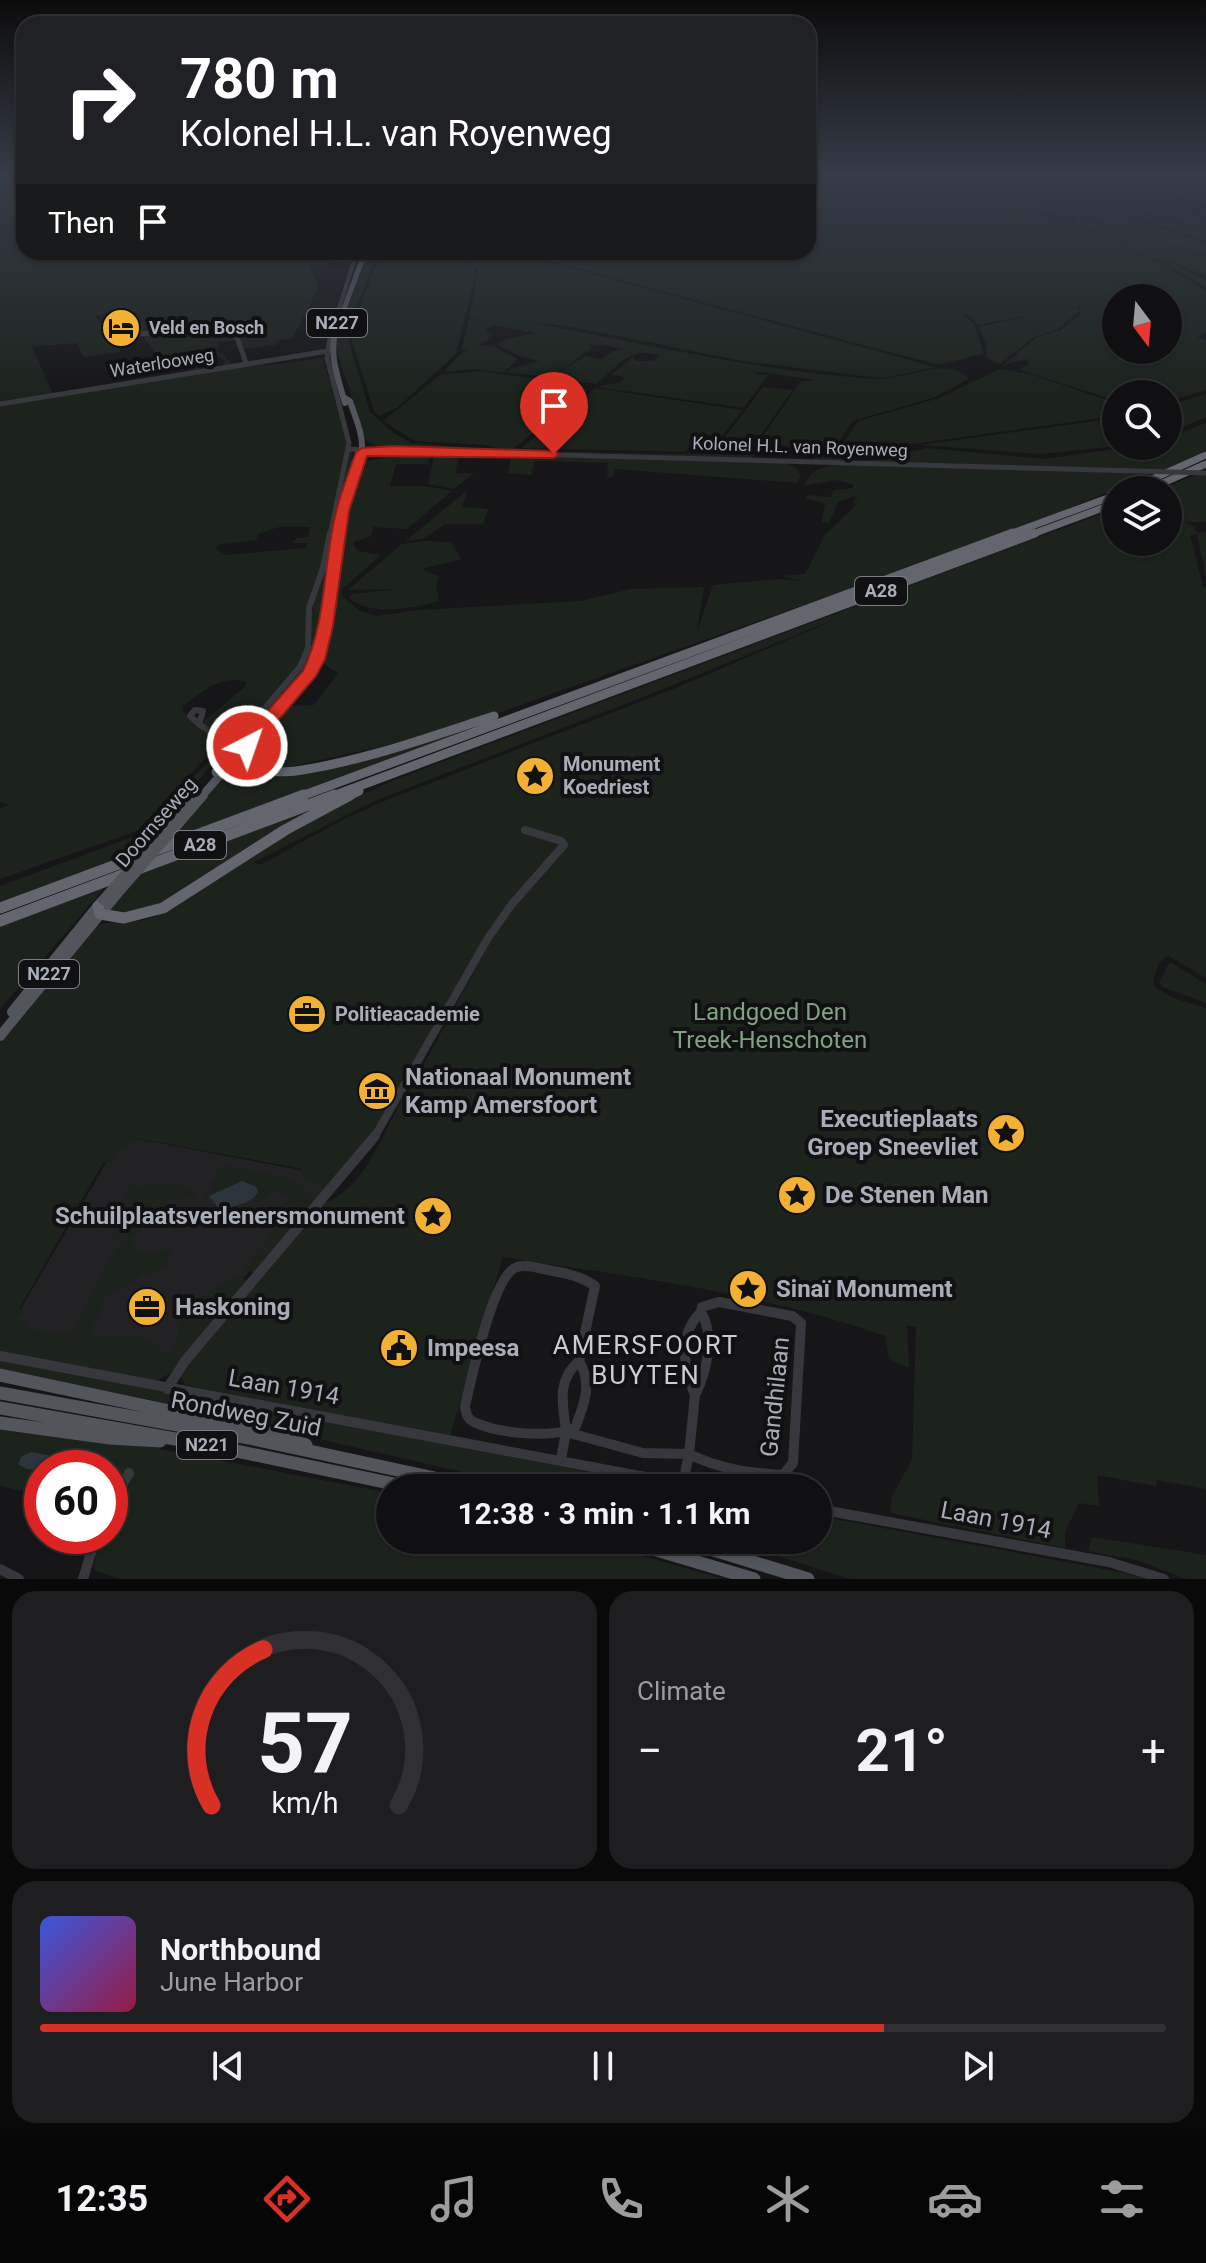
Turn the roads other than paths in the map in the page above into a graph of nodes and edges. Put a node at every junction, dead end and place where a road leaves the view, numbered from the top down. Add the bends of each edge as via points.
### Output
1 (354, 260) edge
2 (362, 260) edge
3 (141, 334) dead end
4 (328, 351) junction
5 (246, 363) junction
6 (0, 404) edge
7 (357, 450) junction
8 (1206, 455) edge
9 (1206, 464) edge
10 (1206, 473) edge
11 (1159, 476) edge
12 (1179, 476) edge
13 (1102, 500) edge
14 (1102, 508) edge
15 (325, 626) junction
16 (599, 684) junction
17 (199, 724) dead end
18 (238, 739) junction
19 (233, 762) junction
20 (400, 769) junction
21 (216, 772) junction
22 (525, 830) dead end
23 (100, 907) junction
24 (0, 908) edge
25 (0, 921) edge
26 (0, 1027) edge
27 (0, 1036) edge
28 (701, 1312) junction
29 (0, 1356) edge
30 (579, 1361) junction
31 (0, 1375) edge
32 (167, 1389) junction
33 (0, 1393) edge
34 (695, 1395) junction
35 (0, 1408) edge
36 (0, 1423) edge
37 (566, 1432) junction
38 (198, 1443) junction
39 (324, 1453) junction
40 (689, 1454) junction
41 (561, 1460) junction
42 (418, 1474) edge
43 (632, 1474) edge
44 (685, 1474) edge
45 (376, 1480) edge
46 (832, 1512) edge
47 (91, 1554) edge
48 (670, 1554) edge
49 (727, 1554) edge
50 (0, 1569) edge
51 (19, 1579) edge
52 (83, 1579) edge
53 (754, 1579) edge
54 (808, 1579) edge
55 (1164, 1579) edge

1 - 4 street, Doornseweg
2 - 7 main road, Doornseweg / N227 via 333,340
3 - 5 street via 230,325
4 - 5 street, Waterlooweg
4 - 7 street, Doornseweg via 348,437
5 - 6 street, Waterlooweg
7 - 10 street, Kolonel H.L. van Royenweg, bridge
7 - 15 main road, Doornseweg / N227
7 - 18 street, Doornseweg via 309,608 305,658
8 - 11 highway
9 - 12 highway
13 - 16 highway, A28
14 - 20 highway, A28
15 - 19 main road, Doornseweg / N227 via 310,672
15 - 21 main road, Doornseweg / N227 via 293,686
16 - 19 highway, A28 via 329,764 283,773
16 - 24 highway, A28
17 - 18 street
18 - 19 street, Doornseweg
19 - 21 highway, A28
19 - 23 main road, Doornseweg / N227, bridge
20 - 23 highway, A28 via 285,830 163,908 124,918
20 - 25 highway, A28
21 - 23 main road, Doornseweg / N227, bridge
22 - 32 street via 564,845 488,938 373,1140 193,1351
23 - 26 main road, Doornseweg / N227
23 - 27 main road, Doornseweg / N227
28 - 34 street via 707,1320 707,1353
28 - 34 street via 692,1320 686,1341 687,1372
28 - 40 street, Gandhilaan via 719,1302 792,1316 801,1323 793,1463 783,1475 757,1474
29 - 32 street, Laan 1914
30 - 37 street via 565,1375 561,1394
30 - 37 street via 586,1370 587,1391 575,1428
30 - 37 street via 595,1286 564,1272 513,1267 493,1306 466,1415 472,1422 546,1436
31 - 39 main road, N221 via 282,1435
32 - 41 street, Laan 1914
33 - 39 main road, Rondweg Zuid / N221
34 - 40 street
35 - 38 main road, Rondweg Zuid / N221
36 - 38 main road, N221
37 - 40 street via 609,1446
37 - 41 street
38 - 45 main road, Rondweg Zuid / N221
39 - 42 main road, Rondweg Zuid / N221
40 - 44 street
41 - 43 street, Laan 1914
46 - 55 street, Laan 1914 via 1109,1562
47 - 52 street
48 - 53 main road
49 - 54 main road
50 - 51 street

